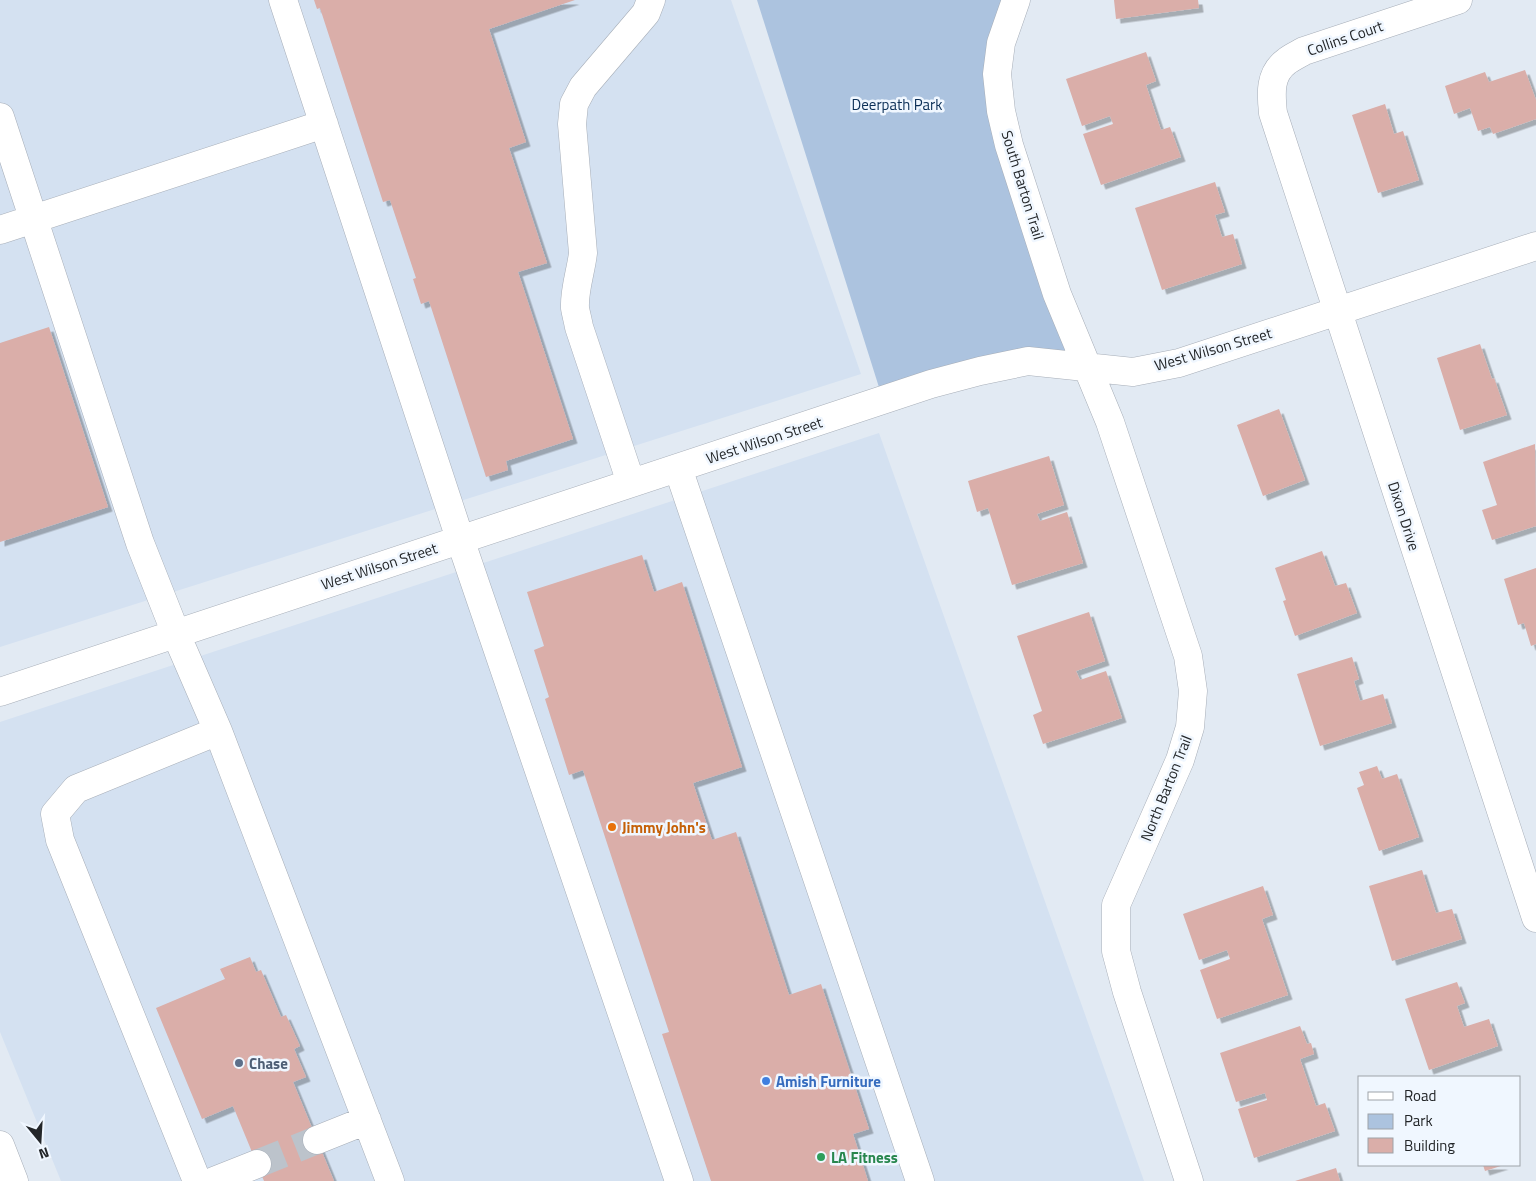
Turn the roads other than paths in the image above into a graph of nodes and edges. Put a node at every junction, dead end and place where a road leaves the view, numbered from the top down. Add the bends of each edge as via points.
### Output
1 (283, 0) edge
2 (651, 0) edge
3 (1016, 0) edge
4 (1458, 0) edge
5 (1273, 113) joint
6 (0, 117) edge
7 (324, 124) junction
8 (34, 220) junction
9 (0, 230) edge
10 (1536, 246) edge
11 (1338, 311) junction
12 (1086, 366) junction
13 (678, 468) junction
14 (631, 483) junction
15 (460, 540) junction
16 (176, 634) junction
17 (0, 692) edge
18 (218, 731) junction
19 (1536, 918) edge
20 (367, 1120) junction
21 (317, 1140) tunnel mouth
22 (0, 1145) edge
23 (257, 1164) tunnel mouth
24 (14, 1181) edge
25 (197, 1181) edge
26 (214, 1181) edge
27 (390, 1181) edge
28 (679, 1181) edge
29 (920, 1181) edge
30 (1189, 1181) edge

1 - 7 street
2 - 14 street via 646,13 583,87 574,104 572,124 583,253 575,308
3 - 12 street, South Barton Trail via 1001,43 997,74 1001,111 1057,294
4 - 5 street, Collins Court via 1304,51 1286,62 1275,75 1270,93
5 - 11 street, Dixon Drive
6 - 8 street
7 - 8 street
7 - 15 street
8 - 9 street
8 - 16 street via 140,543
10 - 11 street, West Wilson Street
11 - 12 street, West Wilson Street via 1179,363 1133,372
11 - 19 street, Dixon Drive
12 - 13 street, West Wilson Street via 1028,361 980,371 931,384
12 - 30 street, North Barton Trail via 1110,422 1188,656 1193,691 1190,727 1180,760 1116,905 1116,950 1127,992
13 - 14 street, West Wilson Street
13 - 29 street
14 - 15 street, West Wilson Street
15 - 16 street, West Wilson Street
15 - 28 street
16 - 17 street, West Wilson Street
16 - 18 street
18 - 20 street
18 - 25 street via 76,789 55,814 60,840
20 - 21 street
20 - 27 street
22 - 24 street
23 - 26 street

